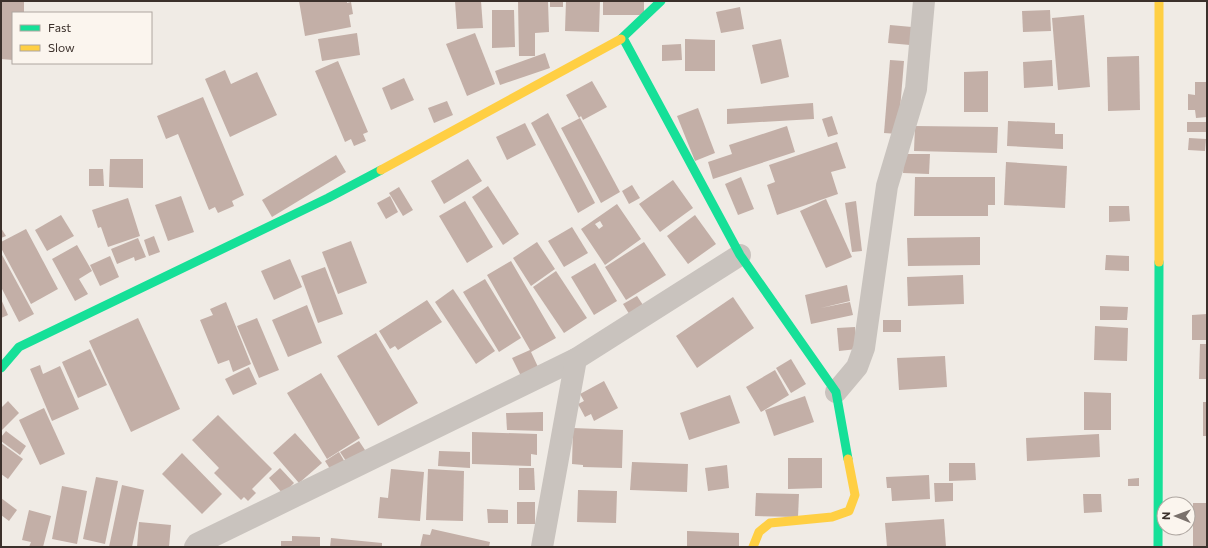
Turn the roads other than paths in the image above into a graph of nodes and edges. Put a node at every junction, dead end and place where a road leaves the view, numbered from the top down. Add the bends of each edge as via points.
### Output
1 (661, 1) edge
2 (924, 1) edge
3 (1159, 1) edge
4 (623, 38) junction
5 (740, 255) junction
6 (576, 359) junction
7 (1, 368) edge
8 (836, 392) junction
9 (195, 547) edge
10 (542, 547) edge
11 (753, 547) edge
12 (1158, 547) edge

1 - 4 street
2 - 8 street via 916,89 887,186 864,348 857,367
3 - 12 street
4 - 5 street
4 - 7 street via 328,198 19,347
5 - 6 street
5 - 8 street
6 - 9 street
6 - 10 street
8 - 11 street via 855,494 849,511 832,518 770,523 759,532

